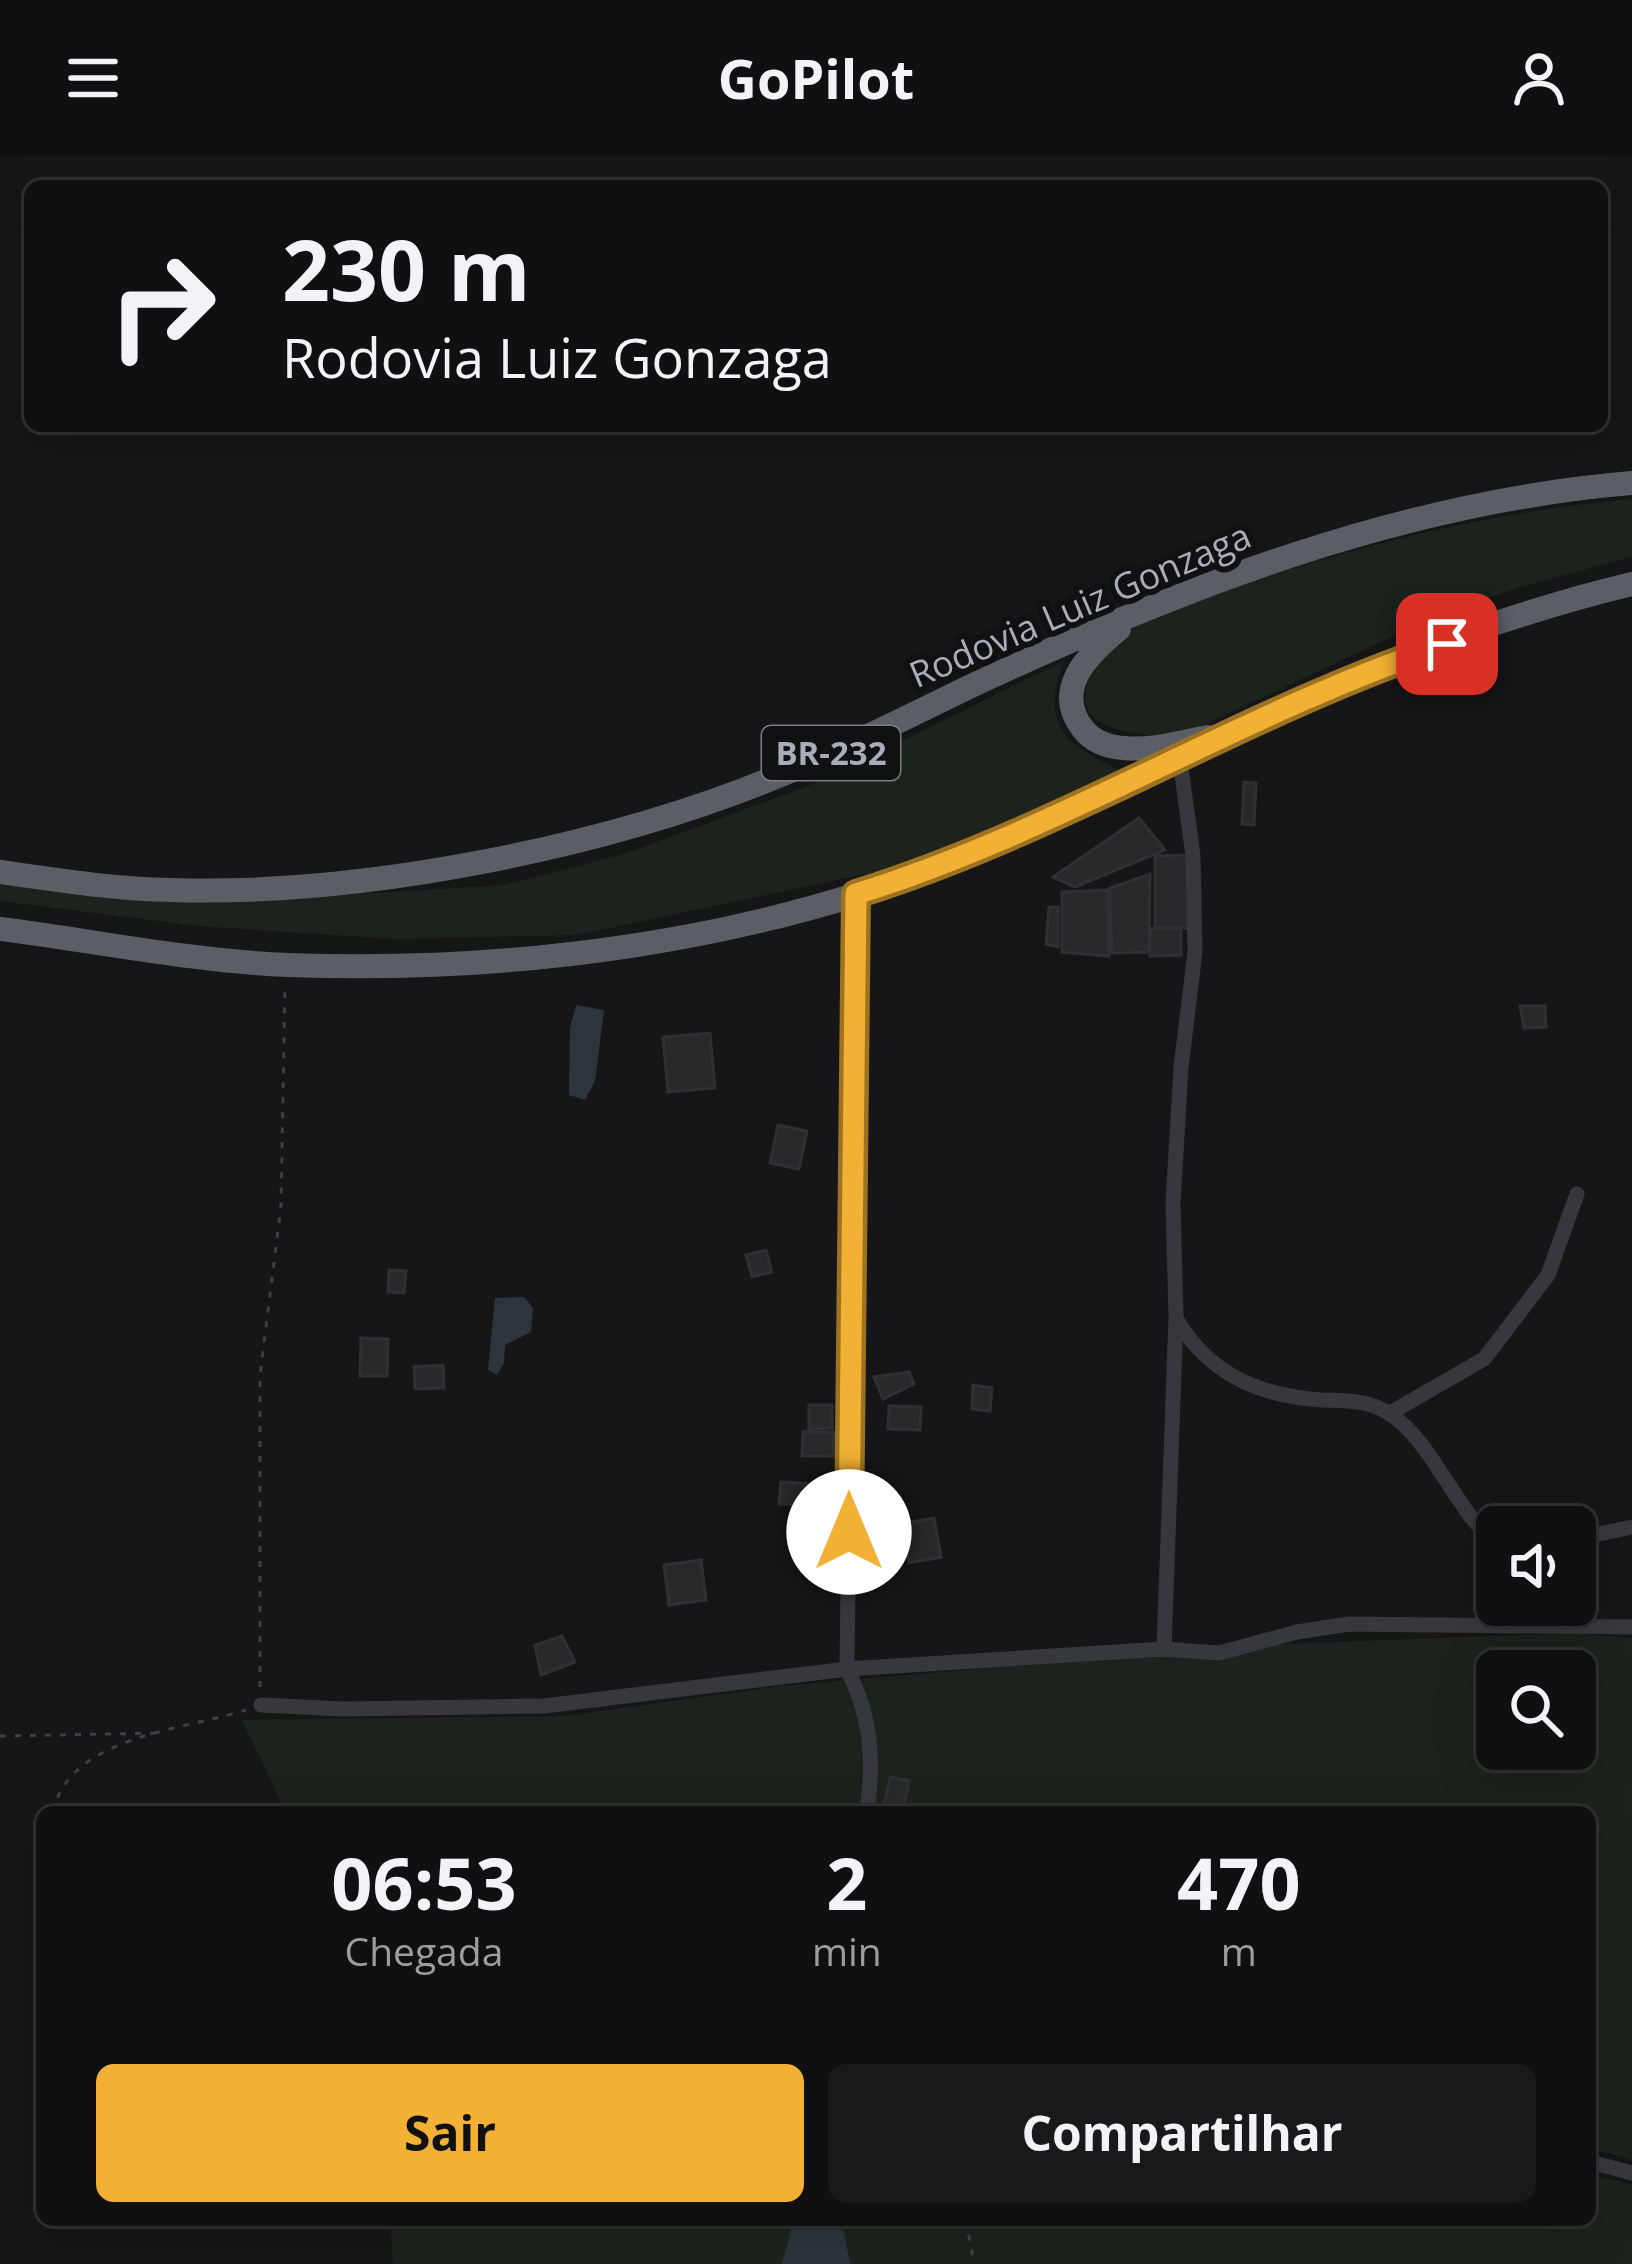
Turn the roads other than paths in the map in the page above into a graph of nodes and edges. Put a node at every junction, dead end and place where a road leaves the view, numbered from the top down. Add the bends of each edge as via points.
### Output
1 (1632, 483) edge
2 (1632, 584) edge
3 (1145, 609) junction
4 (1220, 735) junction
5 (1180, 760) junction
6 (0, 872) edge
7 (856, 894) junction
8 (0, 929) edge
9 (1577, 1194) dead end
10 (1176, 1317) junction
11 (1390, 1413) junction
12 (1476, 1522) edge
13 (1632, 1527) edge
14 (1596, 1535) edge
15 (1632, 1627) edge
16 (1164, 1649) junction
17 (847, 1669) junction
18 (261, 1705) road end
19 (867, 1806) edge
20 (1596, 2164) edge
21 (1632, 2174) edge

1 - 3 highway, Rodovia Luiz Gonzaga / BR-232 via 1394,526
2 - 4 highway via 1363,672
3 - 4 highway via 1079,671 1071,687 1076,719 1089,736 1124,748
3 - 6 highway, Rodovia Luiz Gonzaga / BR-232 via 778,776 557,846 251,889 130,888
4 - 5 highway
5 - 7 highway via 994,844
5 - 10 street via 1195,952 1174,1181
7 - 8 highway via 581,952 437,962 285,964
7 - 17 street
9 - 11 street via 1548,1275 1484,1359
10 - 11 street via 1205,1359 1247,1386
10 - 16 street
11 - 12 street
13 - 14 street
15 - 16 street via 1369,1623 1297,1631 1219,1654
16 - 17 street
17 - 18 street via 544,1706
17 - 19 street via 872,1739
20 - 21 street

